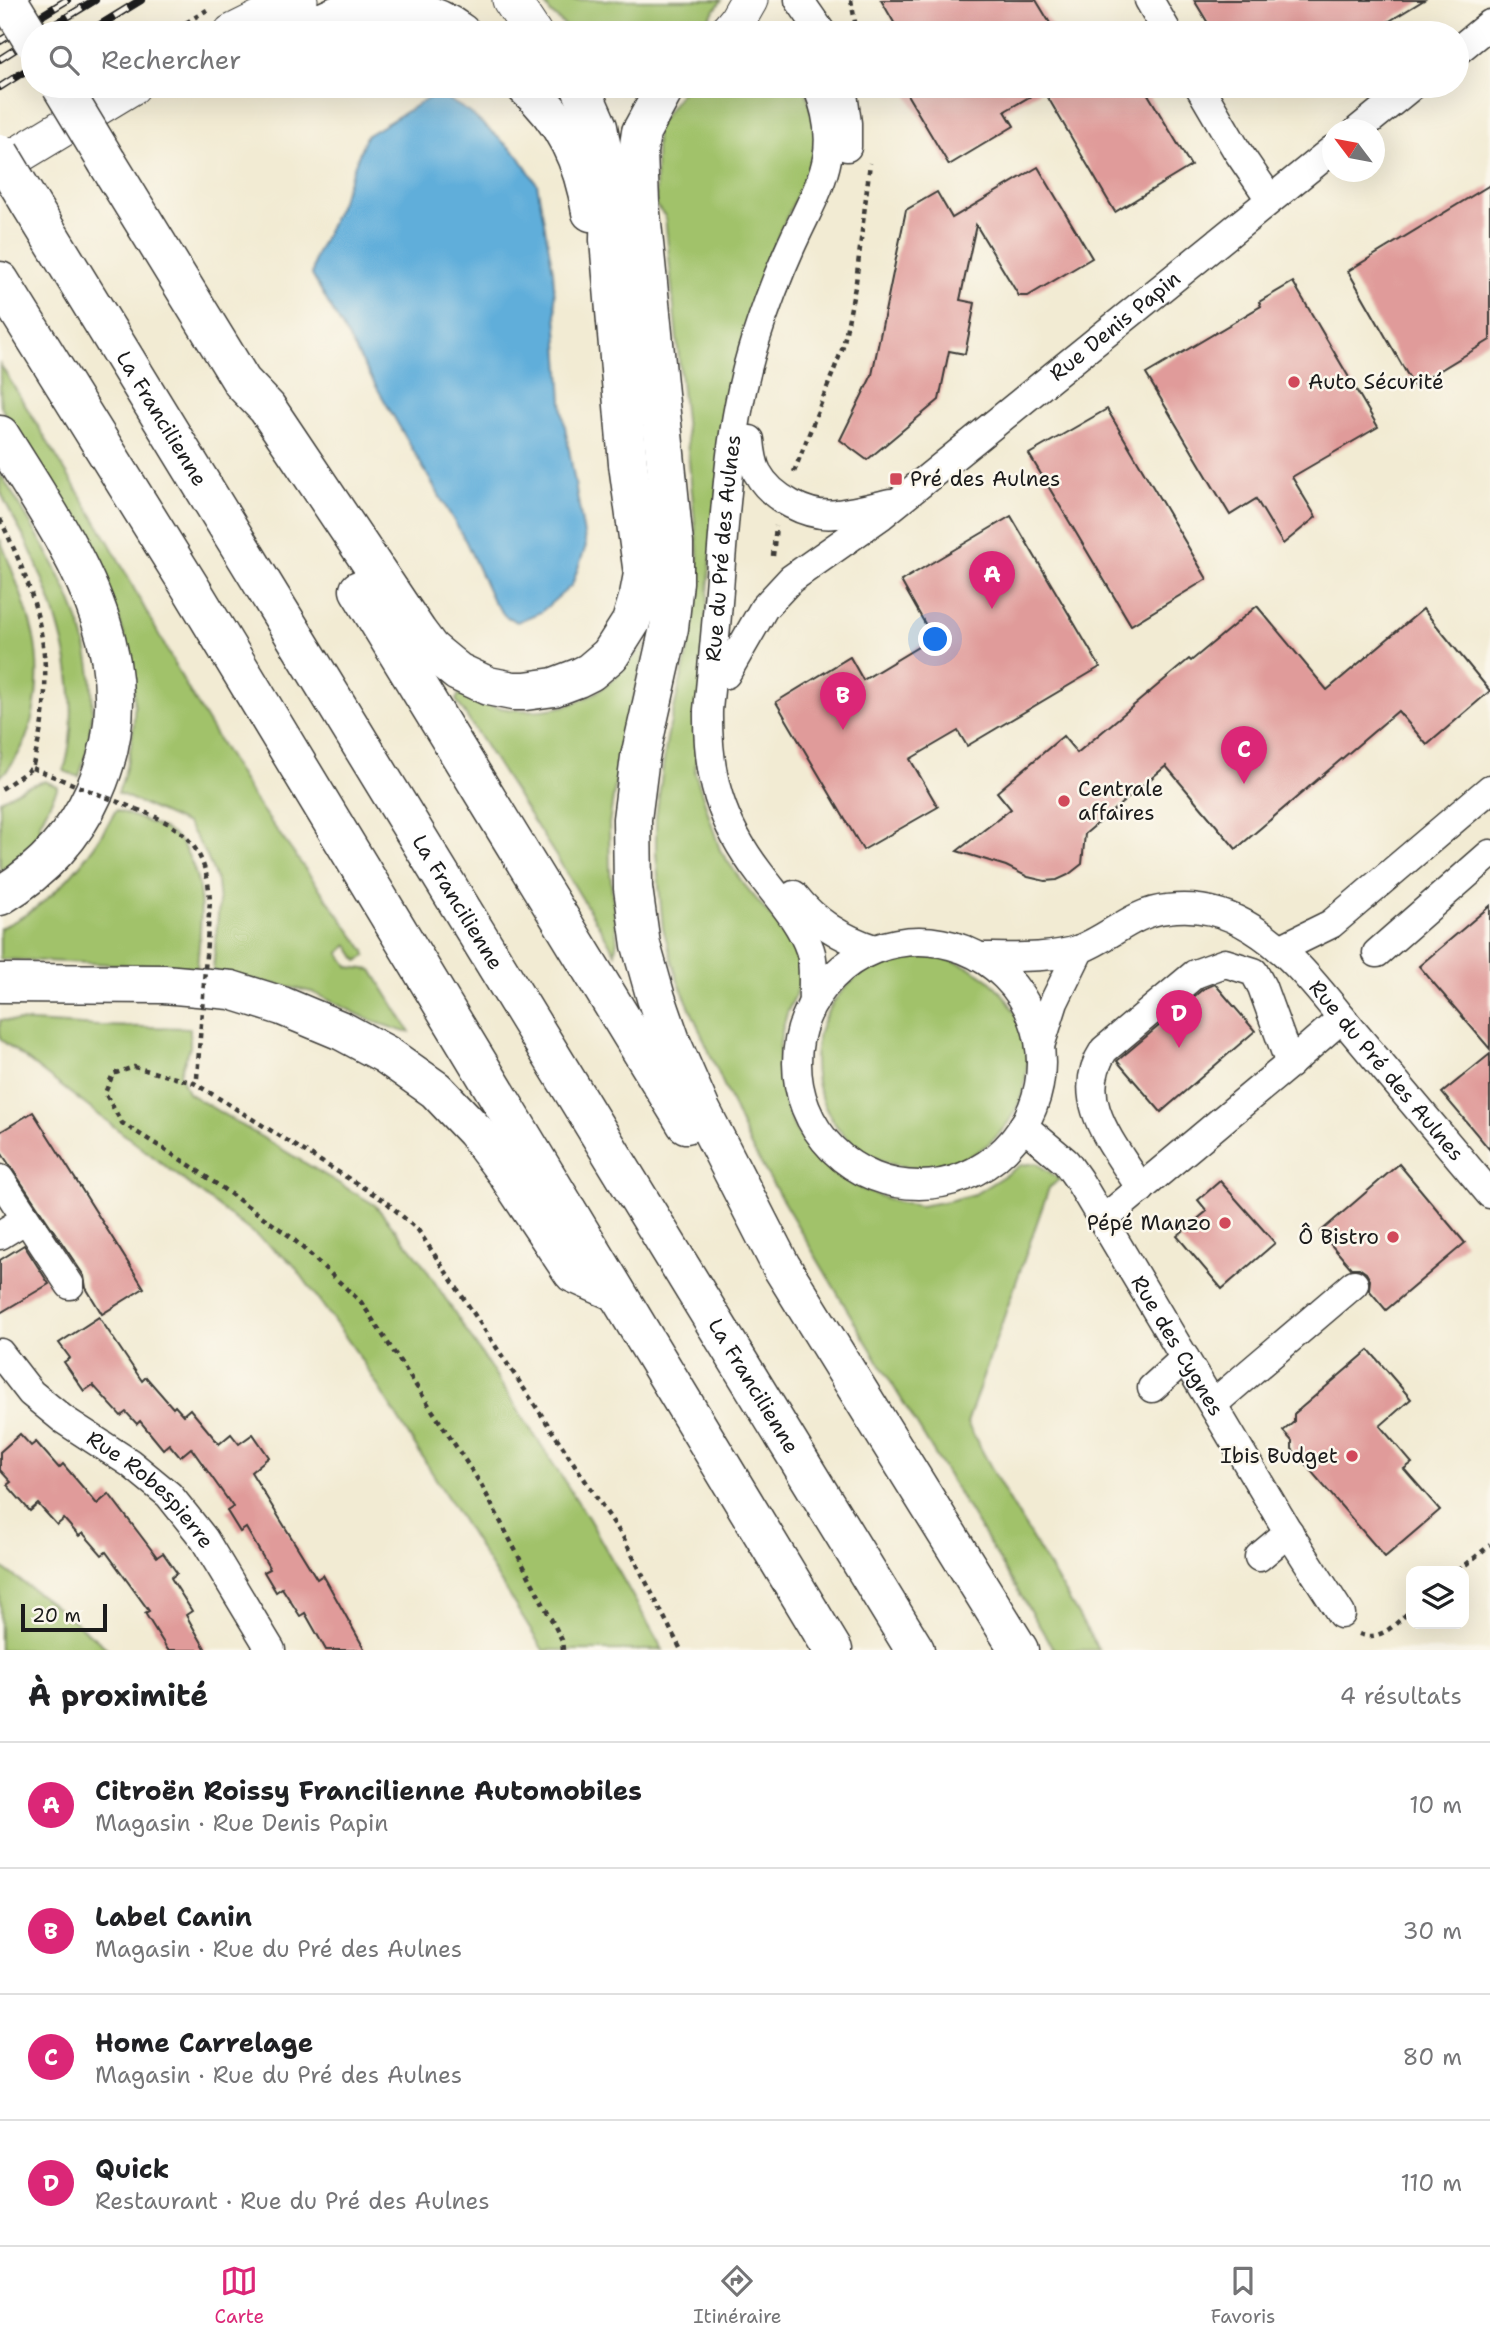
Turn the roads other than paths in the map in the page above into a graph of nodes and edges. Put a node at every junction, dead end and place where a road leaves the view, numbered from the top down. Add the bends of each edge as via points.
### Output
1 (8, 0) edge
2 (256, 0) edge
3 (299, 0) edge
4 (511, 0) edge
5 (749, 0) edge
6 (799, 0) edge
7 (1149, 0) edge
8 (21, 21) edge
9 (222, 21) edge
10 (227, 21) edge
11 (326, 21) edge
12 (442, 21) edge
13 (526, 21) edge
14 (735, 21) edge
15 (814, 21) edge
16 (1161, 21) edge
17 (1490, 24) edge
18 (1469, 41) edge
19 (68, 98) edge
20 (112, 98) edge
21 (537, 98) edge
22 (585, 98) edge
23 (660, 98) edge
24 (821, 98) edge
25 (843, 98) edge
26 (1206, 98) edge
27 (1397, 98) edge
28 (1372, 119) edge
29 (0, 154) edge
30 (1322, 158) edge
31 (0, 166) edge
32 (1270, 199) junction
33 (609, 240) junction
34 (0, 282) edge
35 (242, 382) junction
36 (0, 435) edge
37 (750, 440) junction
38 (897, 501) junction
39 (726, 674) junction
40 (1490, 789) edge
41 (1490, 854) edge
42 (0, 896) edge
43 (1280, 948) junction
44 (874, 949) junction
45 (1080, 949) junction
46 (1377, 953) dead end
47 (980, 957) junction
48 (0, 983) edge
49 (813, 1003) junction
50 (1342, 1018) junction
51 (1040, 1046) junction
52 (1290, 1064) junction
53 (1023, 1126) junction
54 (0, 1179) edge
55 (1141, 1189) junction
56 (1490, 1194) edge
57 (26, 1219) junction
58 (1104, 1219) junction
59 (0, 1235) edge
60 (781, 1266) junction
61 (1354, 1284) dead end
62 (70, 1285) dead end
63 (616, 1292) junction
64 (0, 1353) edge
65 (1185, 1358) junction
66 (1152, 1388) dead end
67 (1213, 1404) junction
68 (1289, 1532) junction
69 (1259, 1557) dead end
70 (1341, 1614) road end
71 (271, 1650) edge
72 (833, 1650) edge
73 (915, 1650) edge
74 (1019, 1650) edge

1 - 8 highway, bridge
2 - 9 main road
3 - 10 main road
4 - 13 main road
5 - 14 main road
6 - 15 street
7 - 16 street
11 - 12 highway via 365,8 391,6
17 - 18 street
19 - 35 highway, bridge
20 - 31 main road
21 - 33 highway via 564,132 583,172 593,220
22 - 33 highway via 604,151 610,192
23 - 60 highway via 642,132 638,176 674,582 664,660 634,793 633,888 641,945 672,1044
24 - 49 street, Rue du Pré des Aulnes via 828,123 826,167 754,342 731,450 708,710 708,747 720,803 739,846 802,931 811,953
25 - 37 street, Rue du Pré des Aulnes via 848,141 843,173 778,317 761,375
26 - 32 street
27 - 28 street
29 - 73 highway, La Francilienne, bridge
30 - 32 street, Rue Denis Papin
32 - 38 street, Rue Denis Papin
33 - 35 highway via 628,464 643,574 636,609 617,645 590,671 564,684 525,691 499,689 465,677 439,657 400,607 267,408
34 - 63 highway via 192,590
35 - 60 highway via 255,423 742,1215
36 - 42 highway via 50,515 104,625 114,669 115,704 105,768 74,831 30,877
37 - 38 street, Rue Denis Papin via 756,470 783,499 812,513 835,515
37 - 39 street, Rue du Pré des Aulnes
38 - 39 street, Rue Denis Papin via 779,590 756,619
39 - 44 street, Rue du Pré des Aulnes via 723,732 741,816 767,861 802,906 844,939
40 - 43 street via 1331,924
41 - 46 street
43 - 45 street, Rue du Pré des Aulnes via 1218,911 1192,907 1134,917
43 - 50 street, Rue du Pré des Aulnes
44 - 47 street via 929,942
44 - 49 street via 839,971
45 - 47 street, Rue du Pré des Aulnes
45 - 51 street via 1054,1002
47 - 51 street via 1023,999
48 - 63 highway via 164,984 231,990 342,1031 436,1090 505,1171 572,1273
49 - 53 street via 798,1048 801,1095 822,1138 857,1169 901,1184 949,1182 991,1162
50 - 52 street
50 - 56 street, Rue du Pré des Aulnes
51 - 53 street via 1037,1094
52 - 55 street
52 - 55 street via 1254,972 1225,963 1195,974 1104,1051 1094,1065 1091,1095 1097,1118
53 - 58 street, Rue des Cygnes via 1066,1162
54 - 57 street
55 - 58 street
57 - 59 street
57 - 62 street
58 - 65 street, Rue des Cygnes
60 - 74 highway
61 - 67 street
63 - 72 highway
64 - 71 street, Rue Robespierre via 31,1393 169,1495 204,1539
65 - 66 street
65 - 67 street, Rue des Cygnes
67 - 68 street, Rue des Cygnes
68 - 69 street
68 - 70 street, Rue des Cygnes

